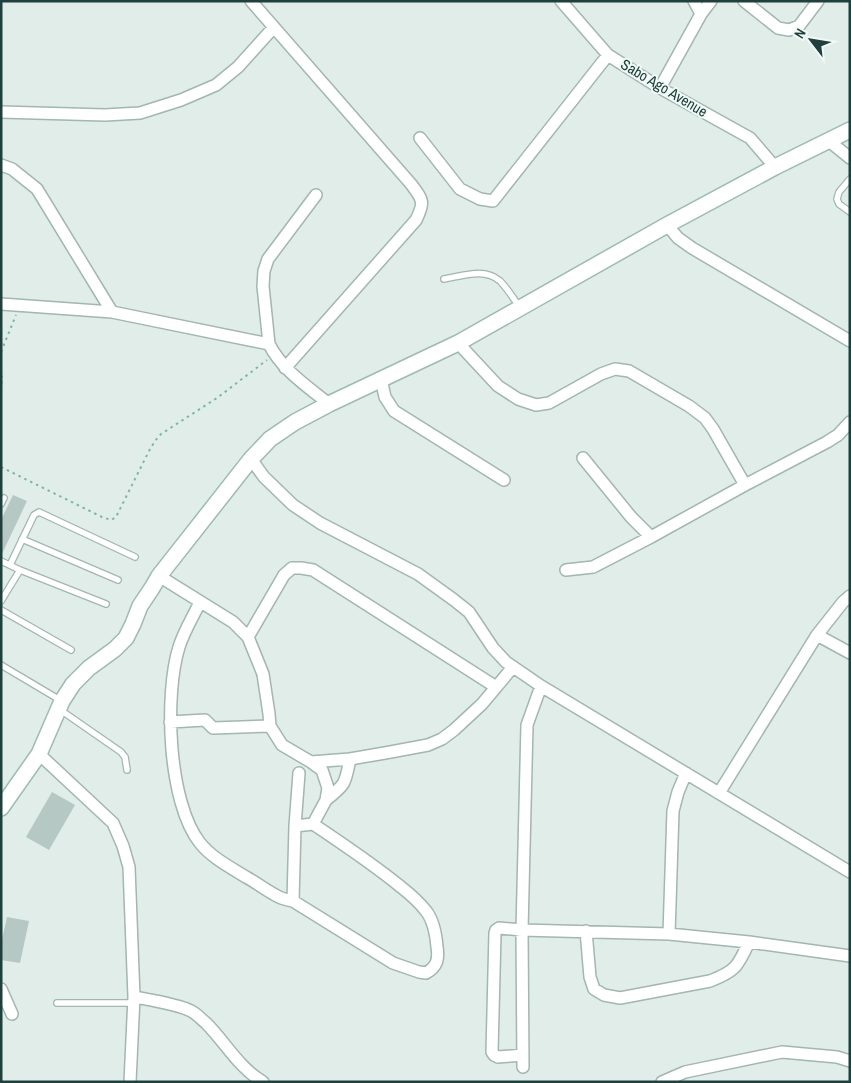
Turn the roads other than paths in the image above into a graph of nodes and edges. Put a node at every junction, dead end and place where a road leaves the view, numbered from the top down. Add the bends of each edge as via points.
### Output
1 (251, 1) edge
2 (560, 1) edge
3 (694, 1) edge
4 (711, 1) edge
5 (744, 1) edge
6 (818, 1) edge
7 (701, 14) junction
8 (274, 27) junction
9 (608, 55) junction
10 (660, 88) junction
11 (1, 112) edge
12 (850, 130) edge
13 (420, 138) dead end
14 (828, 141) junction
15 (850, 158) edge
16 (1, 164) edge
17 (775, 167) junction
18 (850, 179) edge
19 (316, 195) dead end
20 (850, 212) edge
21 (667, 225) junction
22 (444, 278) dead end
23 (1, 304) edge
24 (521, 308) junction
25 (112, 312) junction
26 (850, 341) edge
27 (458, 343) junction
28 (272, 349) junction
29 (285, 368) junction
30 (381, 379) junction
31 (329, 404) junction
32 (850, 422) edge
33 (584, 458) dead end
34 (251, 459) junction
35 (504, 480) dead end
36 (745, 485) junction
37 (651, 537) junction
38 (22, 539) junction
39 (135, 557) dead end
40 (1, 561) edge
41 (10, 565) junction
42 (20, 570) junction
43 (566, 570) dead end
44 (158, 576) junction
45 (118, 580) dead end
46 (850, 596) edge
47 (1, 600) edge
48 (200, 602) junction
49 (106, 604) dead end
50 (1, 610) edge
51 (817, 635) junction
52 (248, 638) junction
53 (71, 650) dead end
54 (850, 652) edge
55 (1, 665) edge
56 (514, 667) junction
57 (541, 686) junction
58 (496, 687) junction
59 (60, 705) junction
60 (170, 722) junction
61 (270, 726) junction
62 (40, 754) junction
63 (350, 759) junction
64 (311, 762) junction
65 (127, 770) dead end
66 (298, 773) dead end
67 (686, 774) junction
68 (719, 793) junction
69 (326, 800) junction
70 (1, 808) edge
71 (313, 824) junction
72 (295, 826) junction
73 (850, 872) edge
74 (293, 901) junction
75 (522, 930) junction
76 (586, 931) junction
77 (669, 934) junction
78 (749, 942) junction
79 (850, 956) edge
80 (1, 989) edge
81 (134, 1000) junction
82 (57, 1003) dead end
83 (12, 1014) dead end
84 (850, 1061) edge
85 (130, 1082) edge
86 (263, 1082) edge
87 (662, 1082) edge

1 - 8 street
2 - 9 street, Sabo Ago Avenue
3 - 7 street
4 - 7 street
5 - 6 street via 778,28 789,30 799,26
7 - 10 street
8 - 11 street via 238,67 216,85 181,100 140,112 106,115
8 - 29 street via 411,184 420,196 422,207 416,220
9 - 10 street, Sabo Ago Avenue
9 - 13 street via 493,201 480,199 460,189
10 - 17 street, Sabo Ago Avenue via 750,138
12 - 14 street
14 - 15 street
14 - 17 street
16 - 25 street via 37,189
17 - 21 street
18 - 20 lane via 837,199 838,204
19 - 28 street via 268,259 264,271 263,286
21 - 24 street
21 - 26 street via 692,248
22 - 24 lane via 489,274 501,282
23 - 25 street
24 - 27 street
25 - 28 street
27 - 30 street
27 - 36 street via 498,386 518,399 536,405 549,403 600,374 615,369 629,371 705,418
28 - 29 street
29 - 31 street
30 - 31 street
30 - 35 street via 385,397 394,411
31 - 34 street via 270,439
32 - 36 street via 826,442
33 - 37 street
34 - 44 street
34 - 56 street via 264,477 293,504 320,523 418,574 454,600 469,612 492,648
36 - 37 street
37 - 43 street via 593,567
38 - 39 lane via 34,515 39,512
38 - 41 lane
38 - 45 lane
40 - 41 lane
41 - 42 lane
42 - 47 lane
42 - 49 lane
44 - 48 street
44 - 59 street via 126,638 73,684
46 - 51 street
48 - 52 street via 233,622
48 - 60 street via 179,647 173,674
50 - 53 lane
51 - 54 street
51 - 68 street
52 - 58 street via 284,576 292,568 313,570
52 - 61 street via 263,674
55 - 59 lane
56 - 57 street
56 - 58 street
57 - 67 street
57 - 75 street via 527,725
58 - 63 street via 482,704 442,739 428,745
59 - 62 street
59 - 65 lane via 121,752
60 - 61 street via 205,720 213,728
60 - 74 street via 180,803 200,843 215,858 280,897
61 - 64 street via 282,744
62 - 70 street
62 - 81 street via 113,824 123,846 129,867
63 - 64 street
63 - 69 street via 346,781
64 - 69 street via 322,770 328,788
66 - 72 street
67 - 68 street
67 - 77 street via 673,810
68 - 73 street
69 - 71 street
71 - 72 street
71 - 74 street via 384,872 427,911 435,929 436,963 426,973 393,963
72 - 74 street
75 - 75 street via 523,1061 498,1057 492,1052 495,933 499,928
75 - 76 street
76 - 77 street
76 - 78 street via 594,989 620,998 710,981 724,975 741,960
77 - 78 street
78 - 79 street
80 - 83 street
81 - 82 lane
81 - 85 street
81 - 86 street via 191,1011 254,1077
84 - 87 street via 782,1052 685,1072

